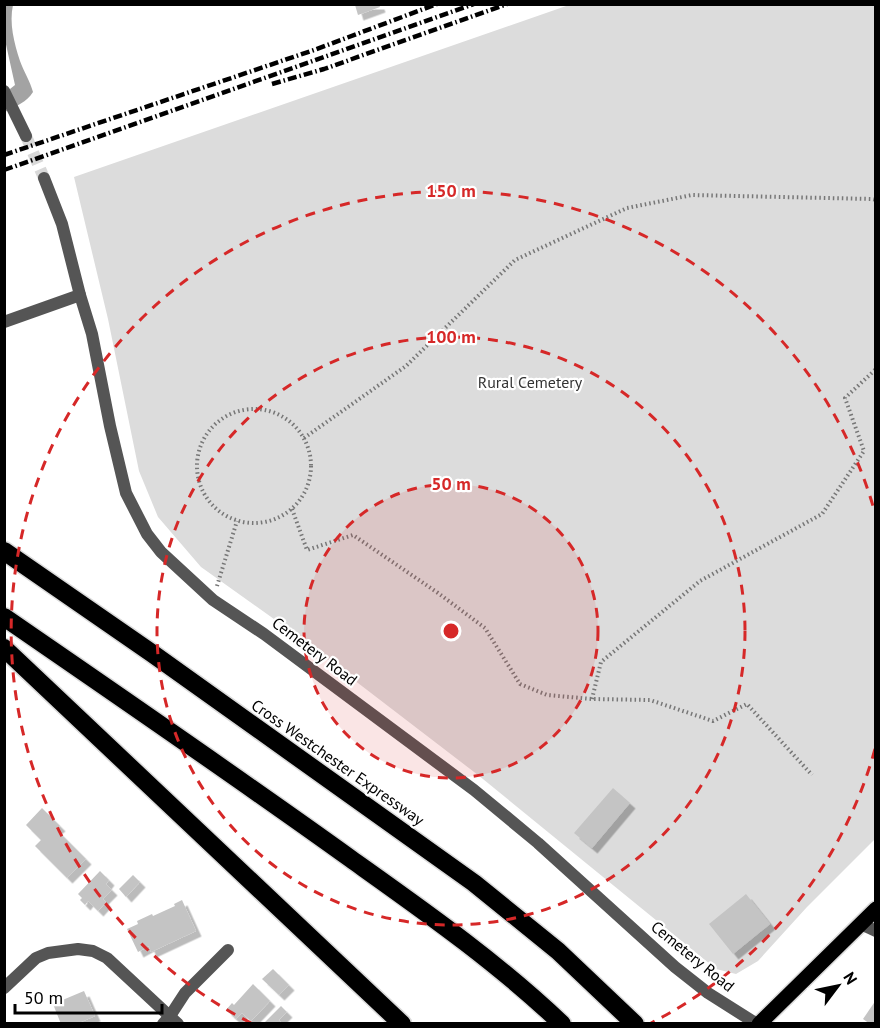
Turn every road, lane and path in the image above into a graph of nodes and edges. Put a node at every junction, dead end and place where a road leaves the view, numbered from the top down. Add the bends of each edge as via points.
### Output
1 (4, 91) edge
2 (26, 136) tunnel mouth
3 (44, 178) tunnel mouth
4 (876, 200) edge
5 (80, 295) junction
6 (4, 322) edge
7 (876, 369) edge
8 (304, 438) junction
9 (292, 509) junction
10 (237, 521) junction
11 (4, 551) edge
12 (213, 600) junction
13 (4, 617) edge
14 (4, 648) edge
15 (592, 699) junction
16 (812, 775) dead end
17 (876, 909) edge
18 (861, 924) junction
19 (876, 931) edge
20 (228, 950) dead end
21 (4, 988) edge
22 (170, 1021) edge
23 (402, 1023) edge
24 (562, 1023) edge
25 (634, 1023) edge
26 (758, 1023) edge

1 - 2 street
3 - 5 street, Cemetery Road via 62,224
4 - 8 path via 693,195 627,208 515,260 405,366
5 - 6 street
5 - 12 street, Cemetery Road via 126,493 161,552
7 - 15 path via 845,398 864,451 822,514 700,581 601,662
8 - 9 path via 310,456 310,475 304,494
8 - 10 path via 285,418 260,409 225,416 211,428 201,443 198,480 206,498
9 - 10 path via 275,519
9 - 15 path via 307,550 353,535 485,628 520,684 548,695
10 - 12 path
11 - 25 highway, Cross Westchester Expressway via 474,883 558,951
12 - 26 street, Cemetery Road via 474,790 675,967 708,993
13 - 24 highway via 440,922
14 - 23 highway
15 - 16 path via 650,700 713,721 747,704
17 - 18 main road
18 - 19 street
18 - 26 main road
20 - 22 street via 185,993
21 - 22 street via 36,958 48,953 93,951 107,958

